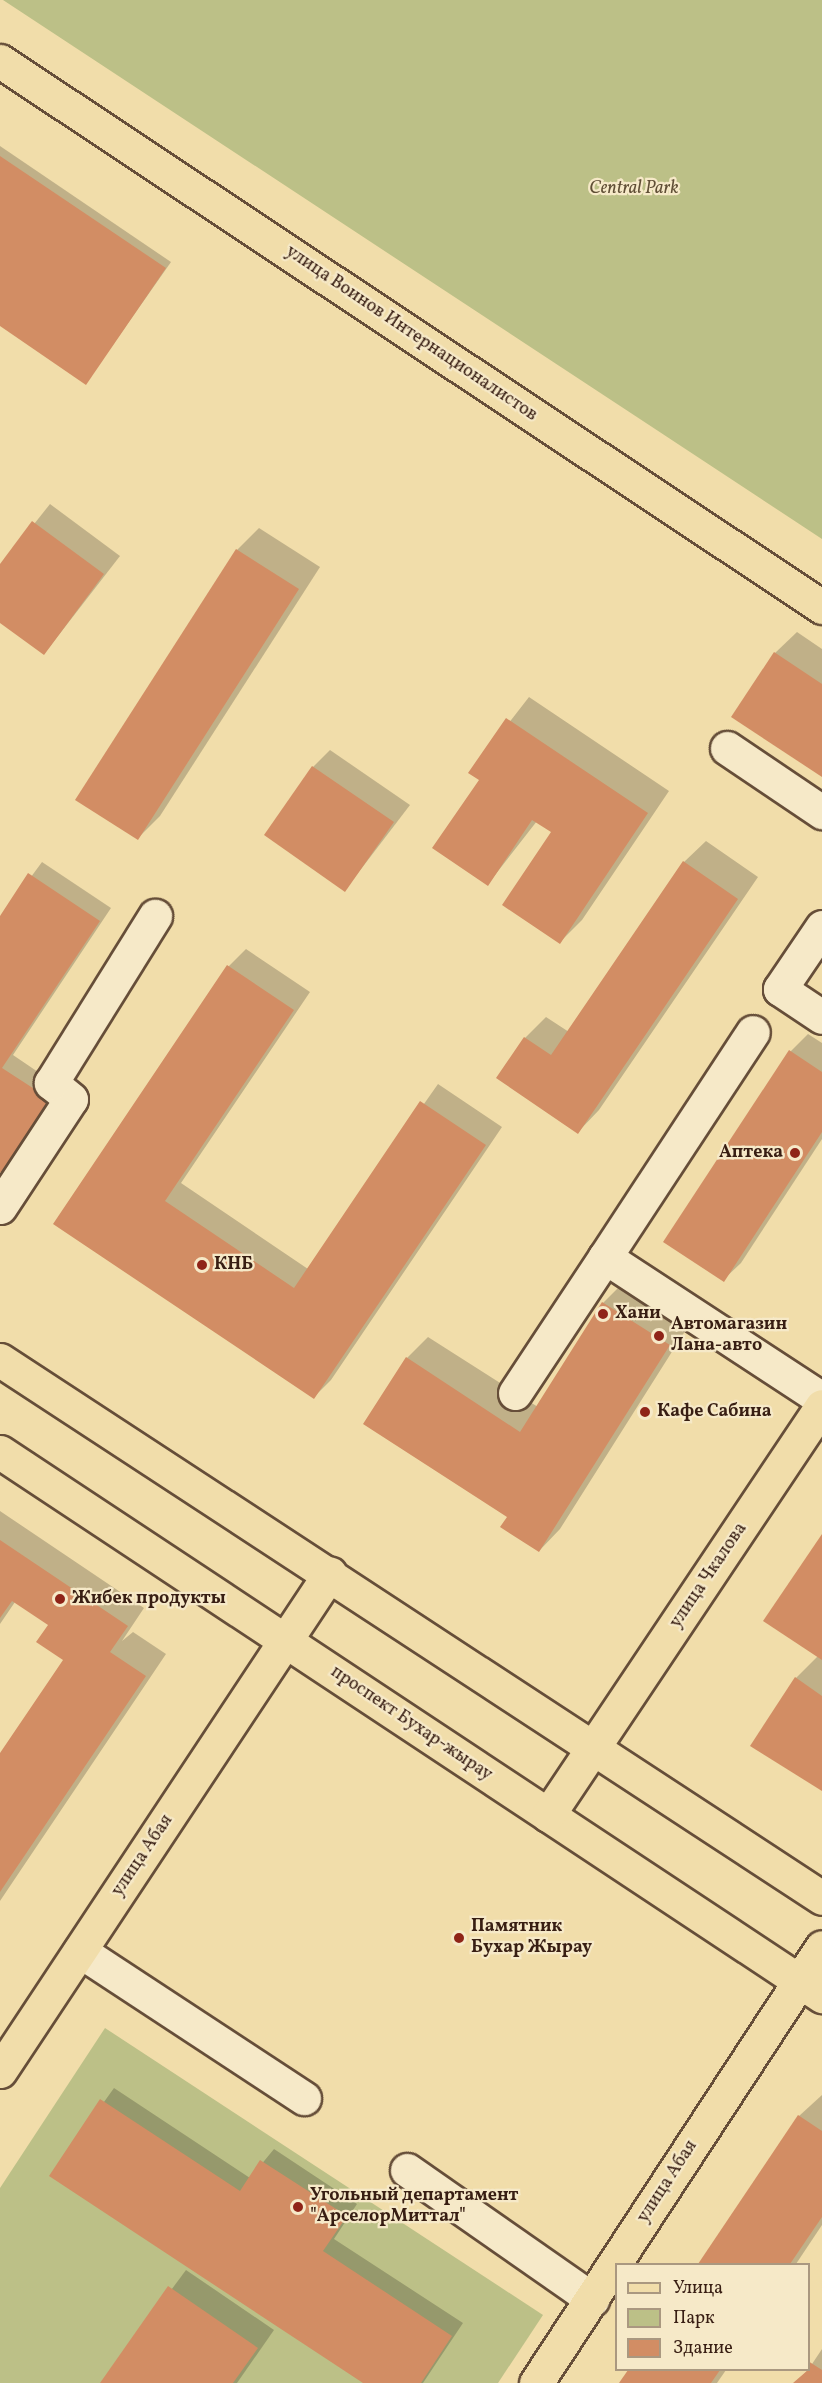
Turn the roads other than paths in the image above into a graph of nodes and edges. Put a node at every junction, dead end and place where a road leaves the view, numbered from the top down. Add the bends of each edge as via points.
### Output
1 (0, 62) edge
2 (822, 607) edge
3 (727, 748) dead end
4 (822, 812) edge
5 (155, 916) dead end
6 (822, 927) edge
7 (822, 1017) edge
8 (753, 1032) dead end
9 (0, 1207) edge
10 (605, 1257) junction
11 (0, 1360) edge
12 (515, 1393) dead end
13 (822, 1399) edge
14 (822, 1406) edge
15 (0, 1452) edge
16 (330, 1573) junction
17 (286, 1641) junction
18 (595, 1745) junction
19 (548, 1815) junction
20 (822, 1898) edge
21 (822, 1947) edge
22 (80, 1951) junction
23 (810, 1988) edge
24 (0, 2071) edge
25 (304, 2098) dead end
26 (407, 2170) dead end
27 (618, 2263) edge
28 (615, 2267) edge
29 (592, 2300) junction
30 (536, 2383) edge

1 - 2 main road, улица Воинов Интернационалистов
3 - 4 lane
5 - 9 lane via 51,1083 71,1099
6 - 7 lane via 780,989
8 - 10 lane
10 - 12 lane
10 - 13 lane
11 - 16 main road
14 - 18 main road, улица Чкалова
15 - 17 main road, проспект Бухар-жырау
16 - 17 main road, улица Абая
16 - 18 main road
17 - 19 main road, проспект Бухар-жырау
17 - 22 main road, улица Абая
18 - 19 main road, улица Чкалова
18 - 20 main road
19 - 23 main road, проспект Бухар-жырау
21 - 23 main road, улица Абая
22 - 24 main road, улица Абая
22 - 25 lane
23 - 27 main road, улица Абая
26 - 29 lane
28 - 29 main road, улица Абая
29 - 30 main road, улица Абая

